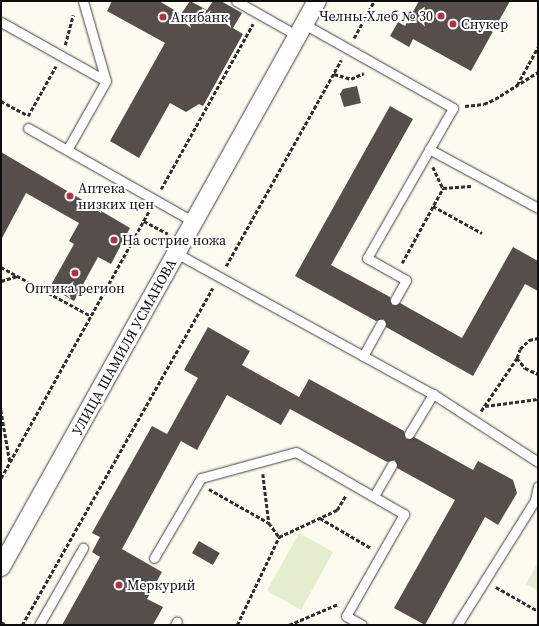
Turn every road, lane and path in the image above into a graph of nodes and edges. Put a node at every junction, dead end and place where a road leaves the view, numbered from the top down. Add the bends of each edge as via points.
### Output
1 (84, 1) edge
2 (236, 1) edge
3 (317, 1) edge
4 (374, 1) edge
5 (259, 14) junction
6 (1, 22) edge
7 (301, 30) junction
8 (538, 46) edge
9 (347, 49) junction
10 (371, 62) junction
11 (538, 72) edge
12 (334, 74) junction
13 (106, 81) junction
14 (516, 86) junction
15 (453, 108) junction
16 (28, 128) dead end
17 (67, 150) junction
18 (428, 151) junction
19 (493, 185) junction
20 (443, 188) junction
21 (155, 200) junction
22 (433, 206) junction
23 (538, 208) edge
24 (194, 222) junction
25 (482, 233) dead end
26 (176, 253) junction
27 (1, 267) edge
28 (396, 274) junction
29 (18, 276) junction
30 (220, 277) junction
31 (1, 281) edge
32 (394, 300) dead end
33 (91, 316) junction
34 (381, 324) dead end
35 (538, 338) edge
36 (363, 356) junction
37 (517, 358) junction
38 (538, 374) edge
39 (433, 394) junction
40 (538, 399) edge
41 (484, 406) junction
42 (1, 410) edge
43 (475, 421) junction
44 (409, 434) dead end
45 (10, 462) junction
46 (262, 462) junction
47 (538, 462) edge
48 (392, 465) dead end
49 (1, 478) edge
50 (198, 483) junction
51 (352, 484) junction
52 (538, 486) edge
53 (374, 496) junction
54 (320, 518) junction
55 (270, 523) junction
56 (278, 537) junction
57 (83, 548) dead end
58 (381, 554) junction
59 (154, 558) dead end
60 (1, 567) edge
61 (485, 580) junction
62 (357, 596) junction
63 (538, 611) edge
64 (1, 622) edge
65 (7, 625) edge
66 (22, 625) edge
67 (39, 625) edge
68 (237, 625) edge
69 (288, 625) edge
70 (362, 625) edge
71 (457, 625) edge

1 - 13 lane
2 - 5 lane
3 - 7 street, УЛИЦА ШАМИЛЯ УСМАНОВА
4 - 9 path
5 - 7 lane
5 - 21 path
6 - 13 lane
7 - 9 lane
7 - 24 street, УЛИЦА ШАМИЛЯ УСМАНОВА
8 - 14 path
9 - 10 lane
9 - 12 path
10 - 12 path via 362,76 351,79
10 - 15 lane
11 - 14 path
12 - 30 path
13 - 17 lane
14 - 15 path via 484,104
15 - 18 lane
16 - 17 lane
17 - 21 lane
18 - 19 lane
18 - 20 path
18 - 28 lane via 367,258
19 - 20 path
19 - 23 lane
20 - 22 path
21 - 24 lane
21 - 33 path
22 - 25 path
22 - 28 path
24 - 26 street, УЛИЦА ШАМИЛЯ УСМАНОВА
26 - 30 lane
26 - 60 street, УЛИЦА ШАМИЛЯ УСМАНОВА
27 - 29 path
28 - 32 lane via 406,280
29 - 31 path
29 - 33 path
30 - 36 lane
30 - 66 path
33 - 45 path
34 - 36 lane
35 - 37 path via 530,340 520,349
36 - 39 lane
37 - 38 path via 525,368
37 - 41 path
39 - 43 lane
39 - 44 lane
40 - 41 path
41 - 43 path
42 - 45 path
43 - 47 lane
45 - 49 path
46 - 50 lane via 201,478
46 - 51 lane via 296,452
46 - 55 path
48 - 53 lane
50 - 55 path
50 - 59 lane
51 - 53 lane
51 - 54 path via 337,510
52 - 61 lane via 536,500
53 - 58 lane via 404,514
54 - 56 path
54 - 58 path
55 - 56 path
56 - 68 path
57 - 67 lane
58 - 62 lane
61 - 63 path
61 - 71 lane
62 - 69 path
62 - 70 lane via 346,616
64 - 65 path

